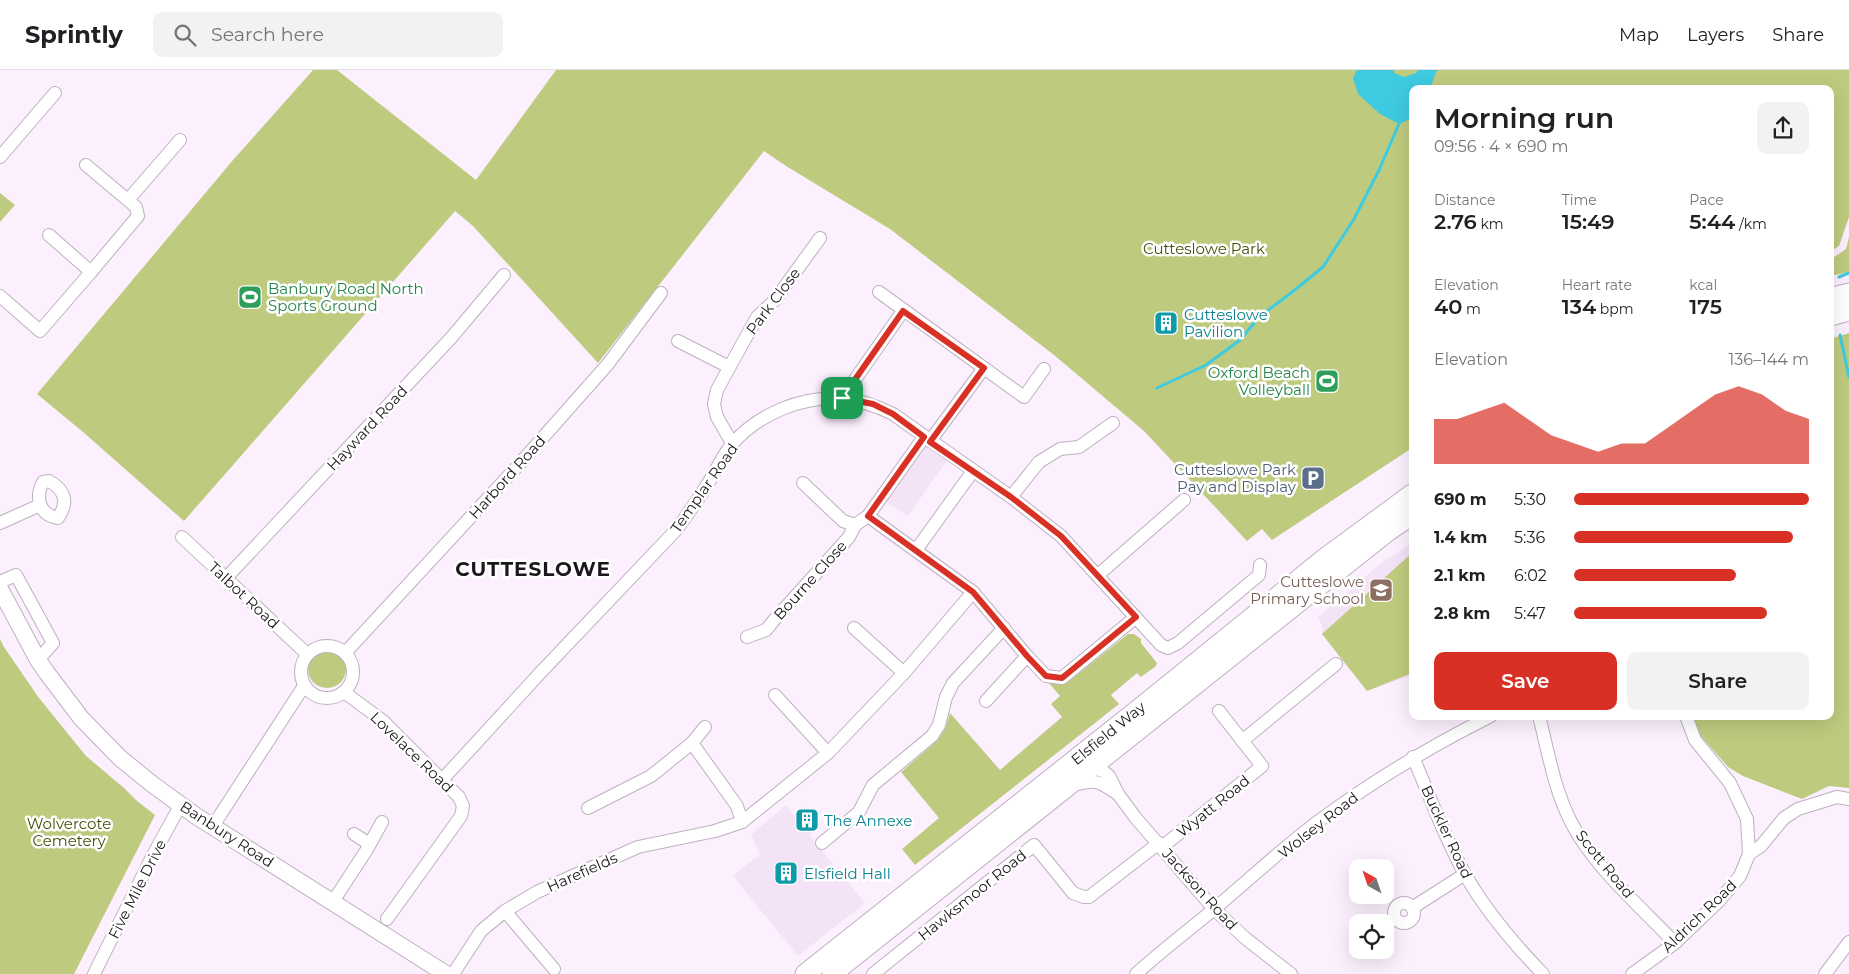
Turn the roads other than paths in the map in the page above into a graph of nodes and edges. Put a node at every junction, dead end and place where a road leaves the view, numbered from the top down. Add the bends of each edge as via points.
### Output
1 (55, 93) dead end
2 (180, 140) dead end
3 (0, 157) edge
4 (86, 165) dead end
5 (128, 200) junction
6 (49, 235) dead end
7 (820, 238) dead end
8 (91, 272) junction
9 (504, 275) dead end
10 (879, 292) dead end
11 (661, 293) dead end
12 (1849, 293) edge
13 (0, 296) edge
14 (1834, 297) edge
15 (903, 311) junction
16 (1849, 311) edge
17 (1834, 315) edge
18 (678, 341) dead end
19 (729, 367) junction
20 (984, 368) junction
21 (1044, 368) dead end
22 (842, 398) junction
23 (1113, 423) dead end
24 (927, 439) junction
25 (732, 443) junction
26 (973, 471) junction
27 (803, 483) dead end
28 (1409, 496) edge
29 (1011, 497) junction
30 (1184, 500) dead end
31 (40, 505) dead end
32 (868, 516) junction
33 (1409, 517) edge
34 (0, 523) edge
35 (855, 525) junction
36 (182, 537) dead end
37 (916, 550) junction
38 (1260, 565) dead end
39 (1098, 576) junction
40 (226, 578) junction
41 (0, 582) edge
42 (0, 589) edge
43 (973, 592) junction
44 (1136, 617) junction
45 (854, 628) dead end
46 (1004, 628) junction
47 (747, 636) dead end
48 (345, 653) junction
49 (307, 654) junction
50 (1027, 656) junction
51 (38, 660) junction
52 (1336, 664) dead end
53 (904, 672) junction
54 (304, 686) junction
55 (342, 693) junction
56 (775, 695) dead end
57 (986, 701) dead end
58 (1219, 711) dead end
59 (1483, 720) edge
60 (1540, 720) edge
61 (1688, 720) edge
62 (705, 727) dead end
63 (1242, 741) junction
64 (692, 743) junction
65 (828, 753) junction
66 (1413, 758) junction
67 (1070, 764) junction
68 (1093, 767) junction
69 (442, 780) junction
70 (1069, 786) junction
71 (1118, 794) junction
72 (1849, 799) edge
73 (180, 804) junction
74 (588, 808) dead end
75 (382, 822) dead end
76 (742, 822) junction
77 (213, 826) junction
78 (354, 834) dead end
79 (822, 843) dead end
80 (368, 844) junction
81 (1160, 845) junction
82 (1749, 854) junction
83 (1465, 874) junction
84 (332, 903) junction
85 (1412, 908) dead end
86 (1214, 909) junction
87 (505, 911) junction
88 (387, 919) dead end
89 (1849, 942) edge
90 (1675, 943) junction
91 (554, 968) dead end
92 (94, 974) edge
93 (446, 974) edge
94 (453, 974) edge
95 (805, 974) edge
96 (832, 974) edge
97 (873, 974) edge
98 (1136, 974) edge
99 (1291, 974) edge
100 (1543, 974) edge
101 (1632, 974) edge
102 (1825, 974) edge

1 - 3 street
2 - 5 street
4 - 5 street
5 - 8 street via 136,207 138,216
6 - 8 street
7 - 19 street, Park Close via 775,300 757,317
8 - 13 street via 40,330
9 - 40 street, Hayward Road via 451,338
10 - 15 street
11 - 48 street, Harbord Road via 602,370
12 - 14 highway
15 - 20 street
15 - 22 street
16 - 17 highway
18 - 19 street
19 - 25 street, Park Close via 714,404 717,417
20 - 21 street via 1024,397
20 - 24 street, Bourne Close
22 - 24 street, Templar Road via 873,404
22 - 25 street, Templar Road via 815,399 779,410
23 - 29 street via 1079,447 1060,449 1039,462
24 - 26 street, Templar Road
24 - 32 street, Bourne Close
25 - 69 street, Templar Road via 696,504 677,529
26 - 29 street, Templar Road
26 - 37 street
27 - 35 street via 843,521
28 - 67 highway, Elsfield Way via 1325,558
29 - 39 street, Templar Road via 1061,536
30 - 39 street
31 - 34 street
32 - 35 street, Bourne Close
32 - 37 street
33 - 68 highway, Elsfield Way
35 - 47 street, Bourne Close via 849,537 766,630
36 - 40 street, Talbot Road
37 - 43 street
38 - 44 street, Templar Road via 1259,575 1168,648 1161,646
39 - 44 street, Templar Road
40 - 49 street, Talbot Road
41 - 51 street via 16,576 53,643
42 - 51 main road, Banbury Road
43 - 46 street
43 - 53 street, Harefields
44 - 50 street via 1062,678 1046,676
45 - 53 street
46 - 50 street
46 - 79 street via 953,684 932,736 873,786 859,812
48 - 49 street via 325,646
48 - 55 street via 352,664 353,674
49 - 54 street via 300,671
50 - 57 street
51 - 73 main road, Banbury Road via 80,718 120,758
52 - 63 street
53 - 65 street, Harefields
54 - 55 street via 312,694 324,698
54 - 77 street
55 - 69 street, Lovelace Road via 370,710
56 - 65 street
58 - 63 street, Wyatt Road
59 - 66 street, Wolsey Road
60 - 90 street, Scott Road via 1556,786 1571,822 1614,880
61 - 82 street via 1695,740 1730,783 1747,819
62 - 64 street
63 - 81 street, Wyatt Road via 1262,766
64 - 74 street via 651,776
64 - 76 street via 737,806
65 - 76 street, Harefields
66 - 83 street, Buckler Road
66 - 86 street, Wolsey Road via 1316,824
67 - 68 street
67 - 95 highway, Elsfield Way
68 - 70 highway, Elsfield Way
68 - 71 street, Jackson Road via 1109,776
69 - 88 street, Lovelace Road via 459,797 463,806 461,816
70 - 71 street, Jackson Road via 1099,782
70 - 96 highway, Elsfield Way
71 - 81 street, Jackson Road
72 - 82 street, Aldrich Road via 1837,797 1798,809 1784,818 1761,846
73 - 77 main road, Banbury Road
73 - 92 street, Five Mile Drive
75 - 80 street
76 - 87 street, Harefields via 714,832 638,847 537,892
77 - 84 main road, Banbury Road
78 - 80 street
80 - 84 street
81 - 86 street, Jackson Road
81 - 97 street, Hawksmoor Road via 1089,897 1073,893 1034,845
82 - 90 street, Aldrich Road via 1740,876
83 - 85 street
83 - 100 street, Buckler Road via 1493,916
84 - 93 main road, Banbury Road
86 - 98 street, Wolsey Road
86 - 99 street, Jackson Road
87 - 91 street
87 - 94 street, Harefields via 481,931
89 - 102 street
90 - 101 street, Aldrich Road

